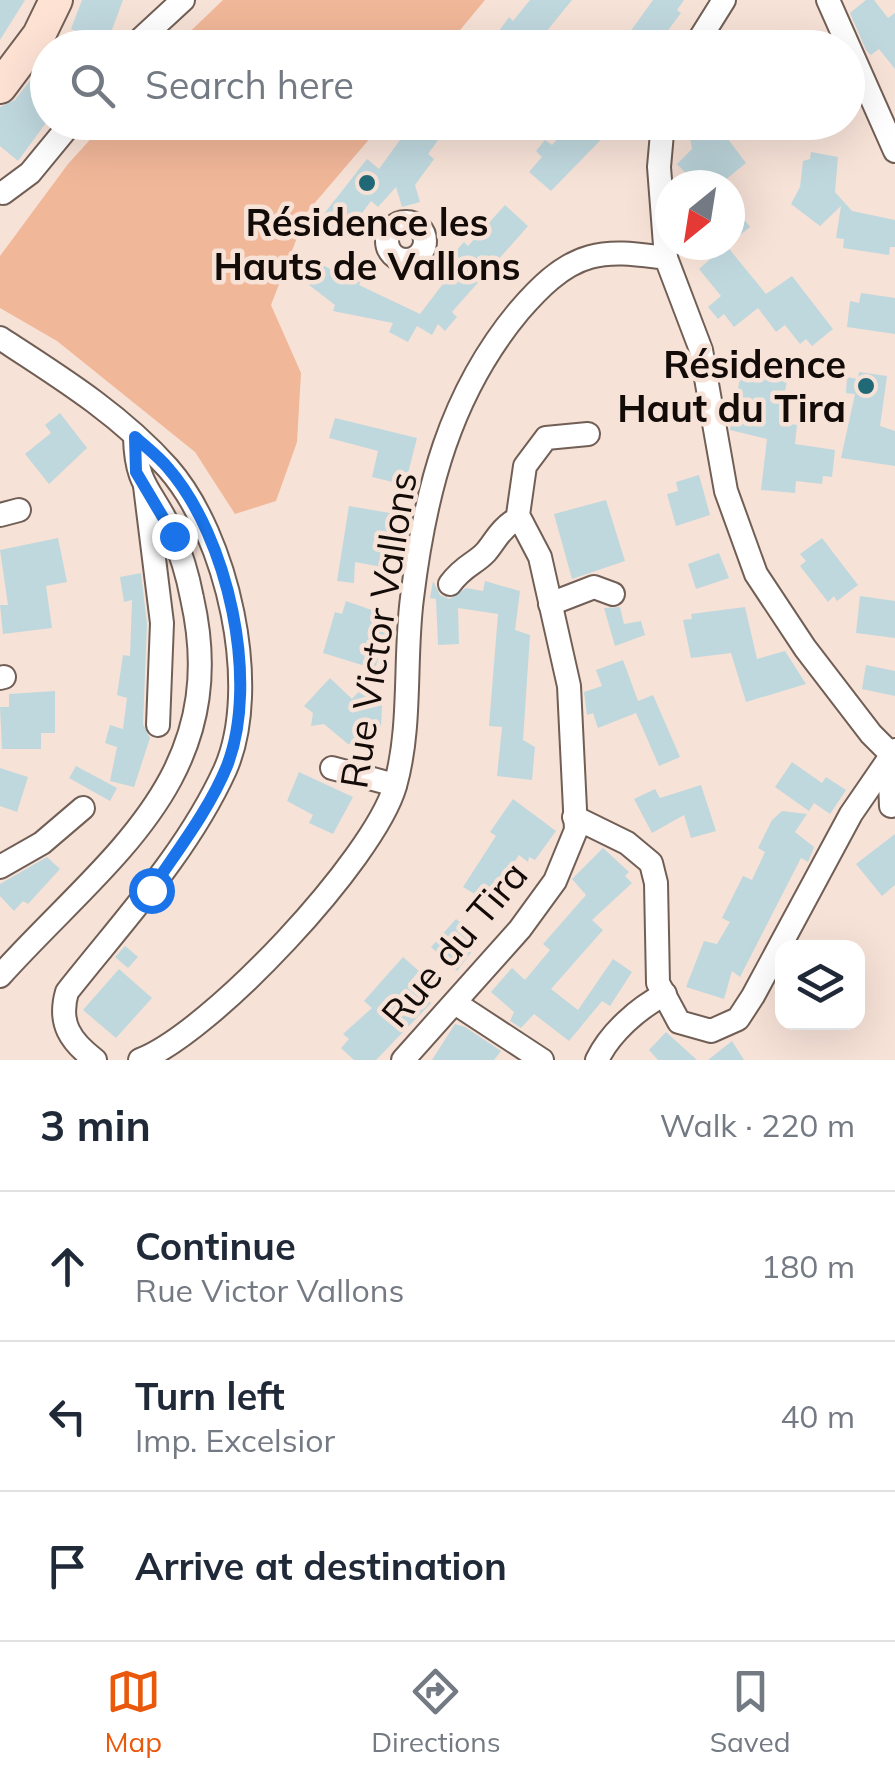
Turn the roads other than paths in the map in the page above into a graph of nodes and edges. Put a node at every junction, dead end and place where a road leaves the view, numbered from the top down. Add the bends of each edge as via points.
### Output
1 (56, 0) edge
2 (183, 0) edge
3 (724, 0) edge
4 (828, 0) edge
5 (50, 30) edge
6 (150, 30) edge
7 (705, 30) edge
8 (841, 30) edge
9 (30, 58) edge
10 (865, 83) edge
11 (0, 87) edge
12 (57, 140) edge
13 (661, 140) edge
14 (895, 150) edge
15 (659, 170) edge
16 (3, 194) dead end
17 (655, 257) edge
18 (667, 260) edge
19 (0, 338) edge
20 (588, 434) dead end
21 (135, 437) junction
22 (145, 486) junction
23 (524, 527) junction
24 (450, 584) dead end
25 (613, 594) dead end
26 (550, 604) junction
27 (158, 725) dead end
28 (893, 754) edge
29 (332, 768) dead end
30 (395, 785) junction
31 (892, 806) dead end
32 (83, 808) dead end
33 (574, 817) junction
34 (0, 867) edge
35 (0, 976) edge
36 (665, 994) junction
37 (455, 1003) junction
38 (624, 1025) junction
39 (94, 1060) edge
40 (140, 1060) edge
41 (403, 1060) edge
42 (542, 1060) edge
43 (597, 1060) edge
44 (619, 1060) edge

1 - 5 main road
2 - 6 street
3 - 7 street
4 - 8 street
9 - 11 main road
10 - 14 street
12 - 16 street
13 - 15 street
17 - 30 street, Rue Victor Vallons via 589,257 541,286 487,351 454,410 412,598
18 - 28 street via 701,350 726,491 756,574 805,648
19 - 21 street via 96,400
20 - 23 street via 546,438 525,466 518,515
21 - 22 street via 136,472
21 - 39 street via 170,470 220,571 240,644 241,706 226,767 208,803 151,890 67,992 70,1037
22 - 27 street via 162,623
22 - 35 street via 174,536 193,599 200,682 192,731 146,823
23 - 24 street via 512,522 497,532 484,554
23 - 26 street, Rue du Tira via 540,557
25 - 26 street via 594,587
26 - 33 street, Rue du Tira via 572,711
28 - 31 street
28 - 36 street via 738,1019 711,1031 694,1029 679,1022
29 - 30 street
30 - 40 street, Rue Victor Vallons via 352,863 270,954 198,1024
32 - 34 street
33 - 36 street via 627,843 651,864 654,954
33 - 37 street, Rue du Tira via 576,830 555,881
36 - 38 street
37 - 41 street, Rue du Tira
37 - 42 street
38 - 43 street
38 - 44 street

